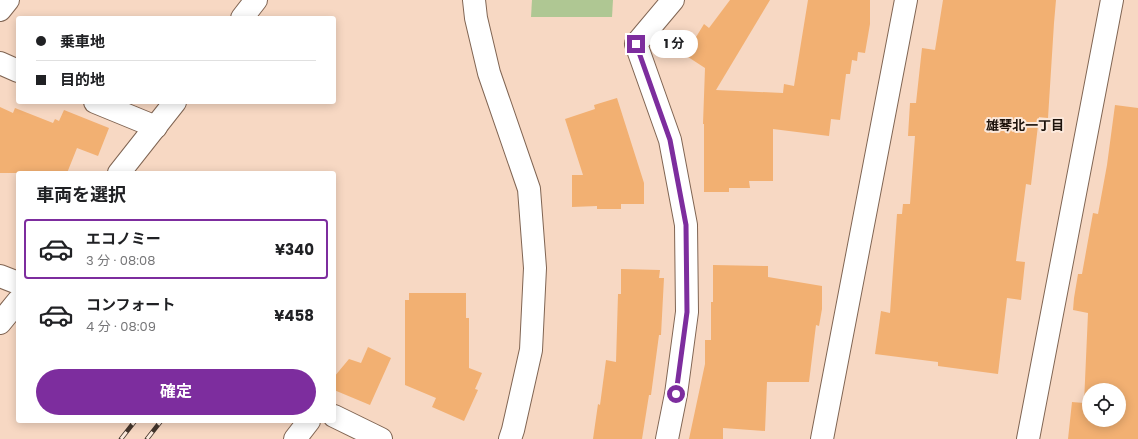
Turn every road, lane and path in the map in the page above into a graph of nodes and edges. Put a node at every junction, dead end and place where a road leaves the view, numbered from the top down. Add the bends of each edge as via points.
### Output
1 (8, 0) edge
2 (256, 0) edge
3 (474, 0) edge
4 (673, 0) edge
5 (906, 0) edge
6 (1112, 0) edge
7 (0, 10) edge
8 (244, 16) edge
9 (0, 63) edge
10 (16, 70) edge
11 (100, 104) edge
12 (173, 104) edge
13 (156, 127) junction
14 (121, 171) edge
15 (0, 276) edge
16 (16, 282) edge
17 (16, 303) edge
18 (0, 323) edge
19 (336, 417) edge
20 (307, 423) edge
21 (295, 439) edge
22 (381, 439) edge
23 (510, 439) edge
24 (667, 439) edge
25 (822, 439) edge
26 (1028, 439) edge

1 - 7 street
2 - 8 street
3 - 23 street via 489,73 529,189 531,213 535,268 531,350
4 - 24 street via 636,44 670,140 686,225 687,312
5 - 25 street
6 - 26 street
9 - 10 street
11 - 13 street
12 - 13 street
13 - 14 street
15 - 16 street
17 - 18 street
19 - 22 street
20 - 21 street

